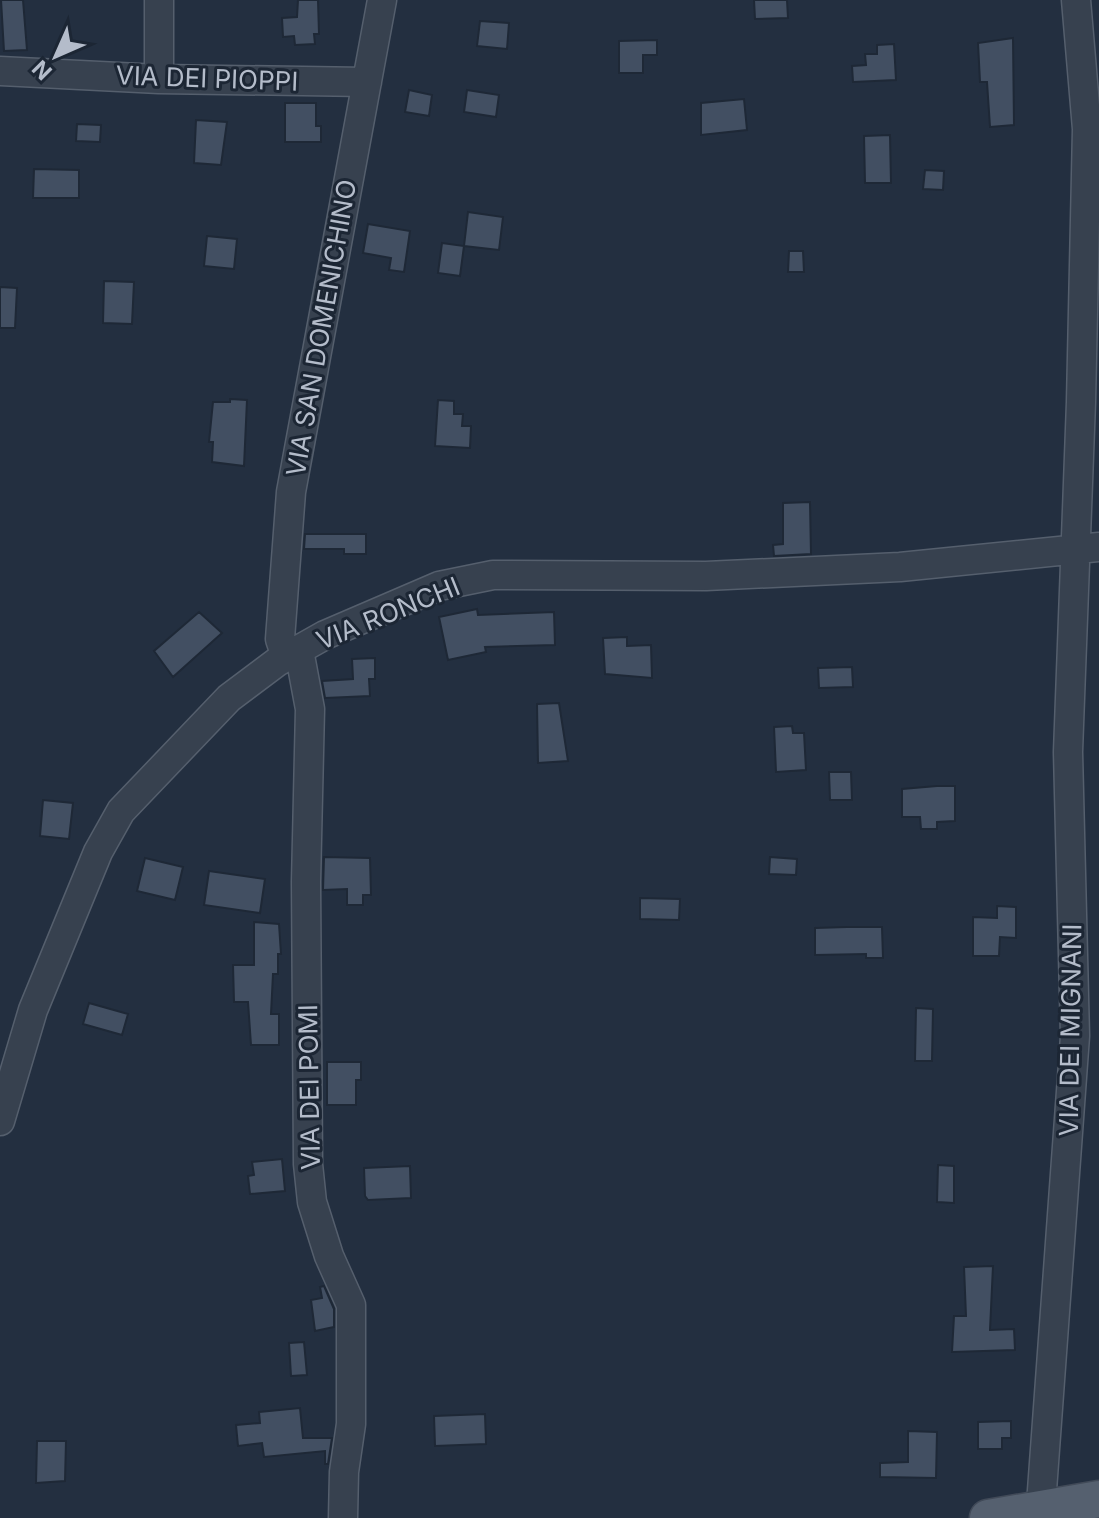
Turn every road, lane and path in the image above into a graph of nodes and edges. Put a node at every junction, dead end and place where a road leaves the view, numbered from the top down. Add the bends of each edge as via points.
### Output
1 (159, 0) edge
2 (382, 0) edge
3 (1076, 0) edge
4 (0, 71) edge
5 (159, 79) junction
6 (367, 82) junction
7 (1086, 548) edge
8 (292, 653) junction
9 (1086, 1012) edge
10 (0, 1121) edge
11 (1099, 1499) edge
12 (1040, 1514) edge
13 (343, 1518) edge
14 (988, 1518) edge

1 - 5 street
2 - 6 street, VIA SAN DOMENICHINO
3 - 7 street, VIA DEI MIGNANI via 1087,129 1081,402
4 - 5 street, VIA DEI PIOPPI
5 - 6 street, VIA DEI PIOPPI
6 - 8 street, VIA SAN DOMENICHINO via 291,492 280,639
7 - 8 street, VIA RONCHI via 900,567 706,576 493,575 439,586
7 - 9 street, VIA DEI MIGNANI via 1068,752
8 - 10 street, VIA RONCHI via 229,698 121,811 98,852 33,1010
8 - 13 street, VIA DEI POMI via 310,709 308,1164 312,1202 351,1305 351,1424
9 - 12 street, VIA DEI MIGNANI
11 - 12 main road
12 - 14 main road

